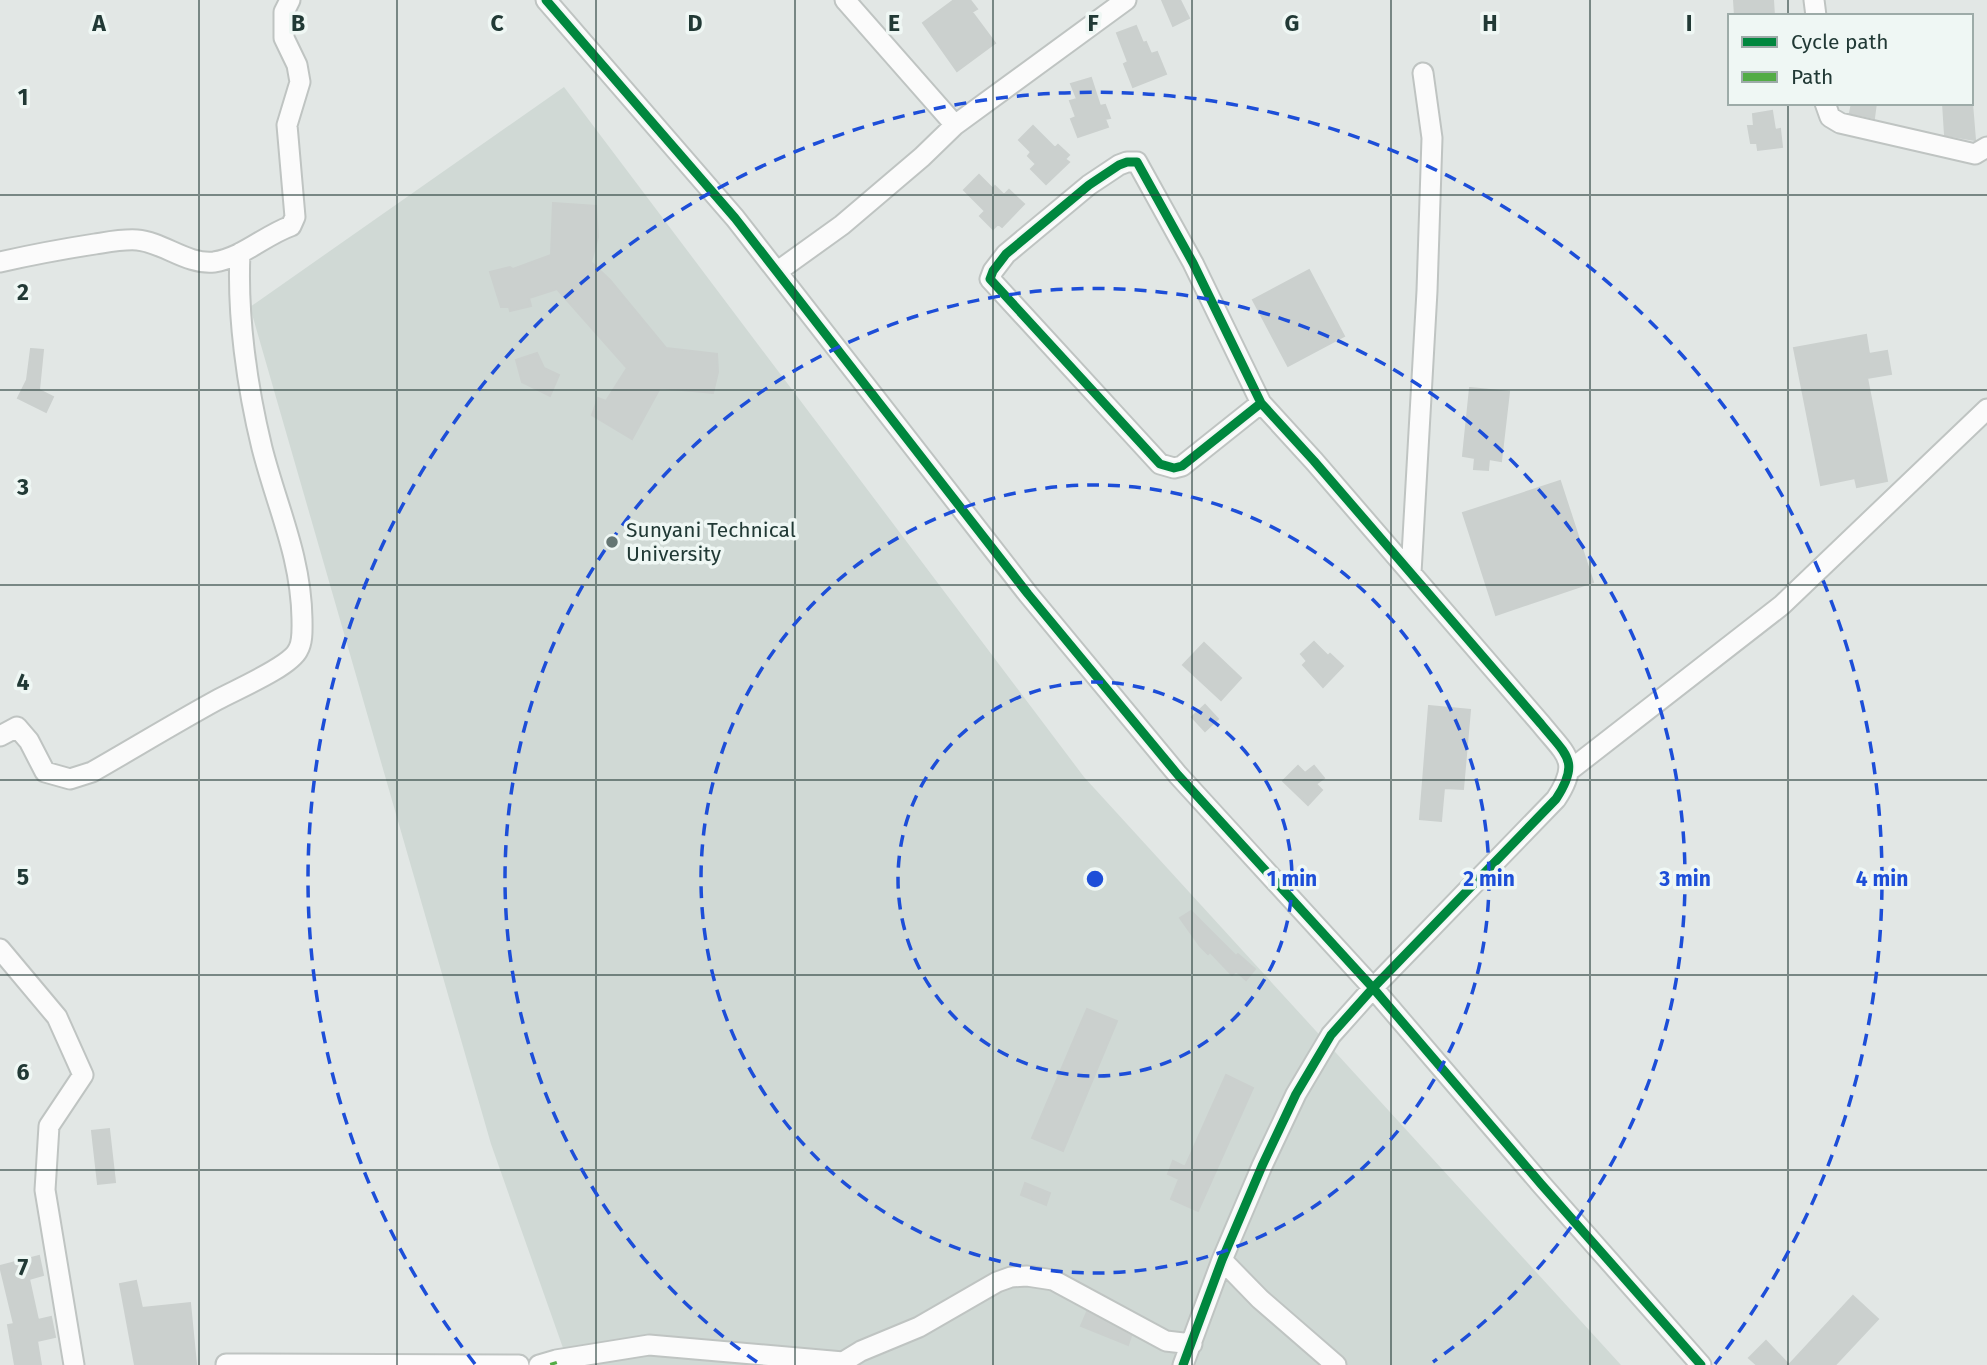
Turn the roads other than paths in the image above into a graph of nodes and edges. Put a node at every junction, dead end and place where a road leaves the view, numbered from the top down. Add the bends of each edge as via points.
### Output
1 (290, 0) edge
2 (546, 0) edge
3 (845, 0) edge
4 (1126, 0) edge
5 (1423, 73) dead end
6 (1826, 105) edge
7 (955, 125) junction
8 (1987, 147) edge
9 (240, 253) junction
10 (0, 262) edge
11 (778, 271) junction
12 (1261, 403) junction
13 (1987, 409) edge
14 (1411, 573) junction
15 (0, 736) edge
16 (1570, 770) junction
17 (0, 948) edge
18 (1373, 988) junction
19 (1222, 1260) junction
20 (1192, 1344) junction
21 (842, 1363) edge
22 (226, 1364) edge
23 (74, 1365) edge
24 (519, 1365) edge
25 (539, 1365) edge
26 (1183, 1365) edge
27 (1336, 1365) edge
28 (1701, 1365) edge

1 - 9 street via 284,12 284,38 300,82 287,125 295,217 291,226
2 - 11 street
3 - 7 street
4 - 7 street
5 - 14 street via 1432,138
6 - 8 street via 1829,117 1840,123 1975,154
7 - 11 street via 842,225
9 - 10 street via 207,262 135,240
9 - 15 street via 248,379 302,598 298,651 280,666 92,772 70,779 45,772 17,727
11 - 18 street via 1028,594 1178,775
12 - 12 street via 1193,263 1137,162 1119,165 1089,185 1006,254 993,271 990,279 1160,464 1182,466
12 - 14 street
13 - 16 street via 1783,605
14 - 16 street via 1567,756
16 - 18 street via 1556,799
17 - 23 street via 57,1017 83,1074 49,1126 44,1190
18 - 19 street via 1331,1035 1296,1094
18 - 28 street
19 - 20 street
19 - 27 street
20 - 21 street via 1166,1340 1054,1280 1019,1276 997,1282 919,1327
20 - 26 street
21 - 25 street via 649,1345
22 - 24 street

